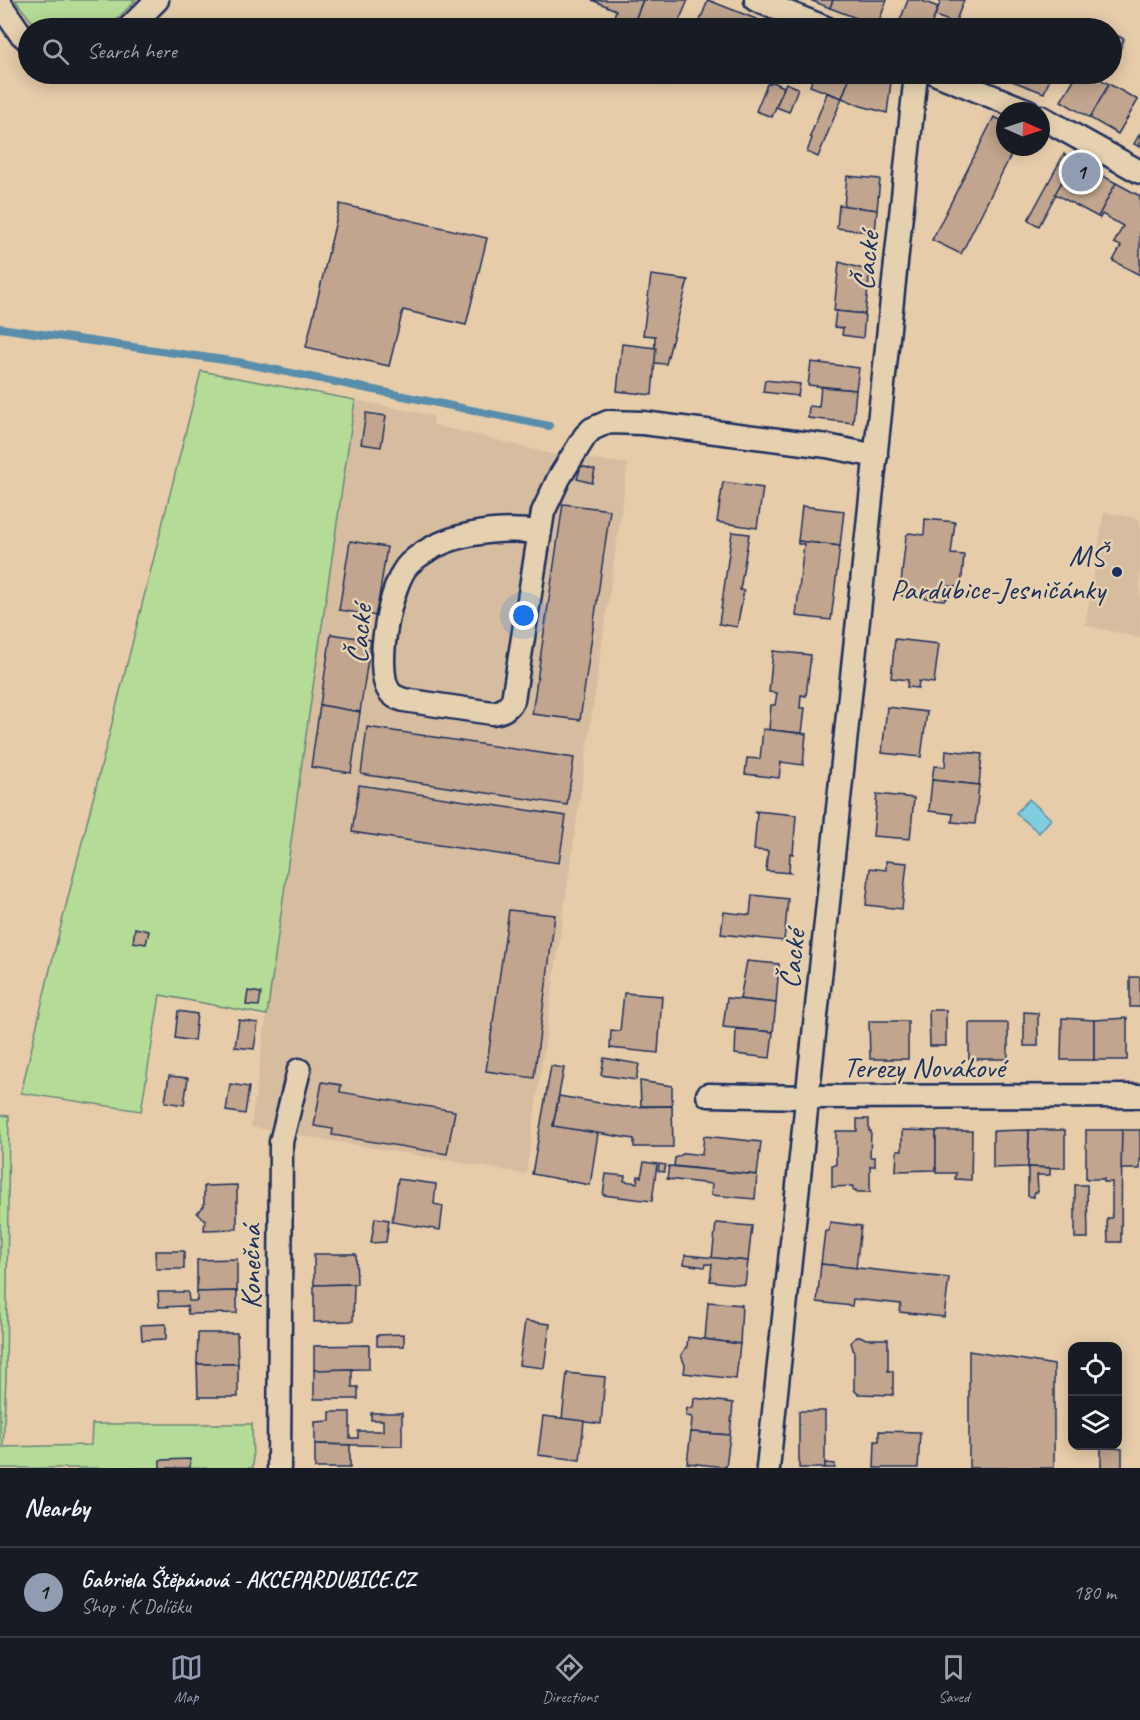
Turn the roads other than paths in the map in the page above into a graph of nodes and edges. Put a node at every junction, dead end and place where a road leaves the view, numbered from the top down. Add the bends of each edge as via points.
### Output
1 (157, 0) edge
2 (756, 0) edge
3 (0, 4) edge
4 (139, 18) edge
5 (801, 18) edge
6 (18, 30) edge
7 (915, 84) edge
8 (962, 84) edge
9 (1006, 102) edge
10 (1050, 122) edge
11 (1140, 172) edge
12 (876, 456) junction
13 (539, 532) junction
14 (299, 1070) dead end
15 (708, 1095) dead end
16 (1140, 1096) edge
17 (807, 1097) junction
18 (279, 1468) edge
19 (768, 1468) edge

1 - 4 street
2 - 5 street
3 - 6 street
7 - 12 street, Čacké
8 - 9 street
10 - 11 street
12 - 13 street, Čacké via 643,423 600,424 585,436 559,478 543,512
12 - 17 street, Čacké
13 - 13 street, Čacké via 513,700 508,707 492,713 405,700 389,692 384,676 385,640 394,590 407,566 433,548 457,538 504,530
14 - 18 street, Konečná via 281,1142
15 - 17 street, Terezy Novákové
16 - 17 street, Terezy Novákové
17 - 19 street, Čacké

